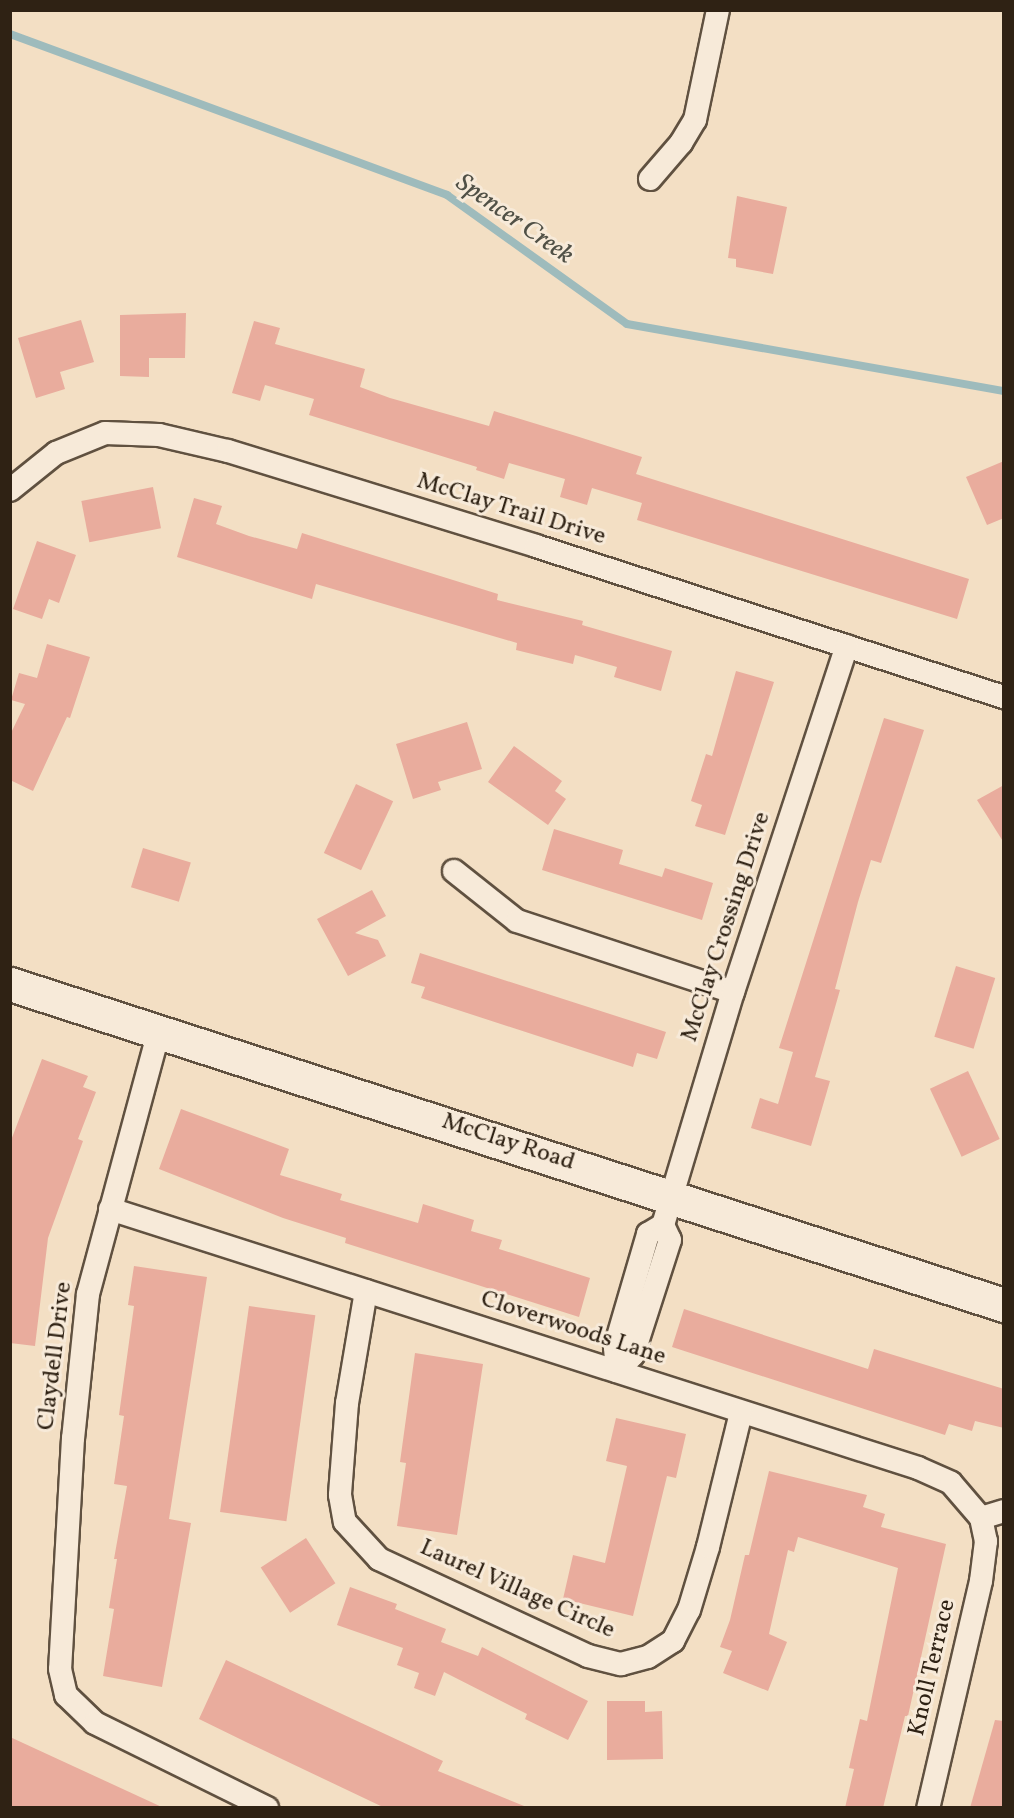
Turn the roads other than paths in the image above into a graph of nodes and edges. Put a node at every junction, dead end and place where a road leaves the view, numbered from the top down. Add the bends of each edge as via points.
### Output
1 (718, 10) edge
2 (650, 179) dead end
3 (10, 490) edge
4 (847, 646) junction
5 (1003, 696) edge
6 (454, 871) dead end
7 (10, 984) edge
8 (734, 992) junction
9 (159, 1031) junction
10 (110, 1209) junction
11 (668, 1210) junction
12 (366, 1291) junction
13 (1004, 1305) edge
14 (616, 1371) junction
15 (741, 1413) junction
16 (1004, 1511) edge
17 (981, 1518) junction
18 (986, 1541) joint
19 (267, 1808) edge
20 (928, 1808) edge

1 - 2 street via 695,120
3 - 4 street, McClay Trail Drive via 56,453 105,433 159,435 228,451
4 - 5 street, McClay Trail Drive
4 - 8 street, McClay Crossing Drive
6 - 8 street via 517,921
7 - 9 main road, McClay Road
8 - 11 street, McClay Crossing Drive
9 - 10 street, Claydell Drive
9 - 11 main road, McClay Road
10 - 12 street, Cloverwoods Lane
10 - 19 street, Claydell Drive via 88,1294 73,1438 59,1638 66,1695 95,1723
11 - 13 main road, McClay Road
11 - 14 street, McClay Crossing Drive via 670,1240 637,1344 633,1355
12 - 14 street, Cloverwoods Lane
12 - 15 street, Laurel Village Circle via 346,1403 340,1495 345,1522 379,1559 588,1656 621,1664 648,1657 674,1641 689,1610 708,1547
14 - 15 street, Cloverwoods Lane
15 - 17 street, Cloverwoods Lane via 918,1468 951,1483
16 - 17 street
17 - 18 street, Cloverwoods Lane
18 - 20 street, Knoll Terrace

